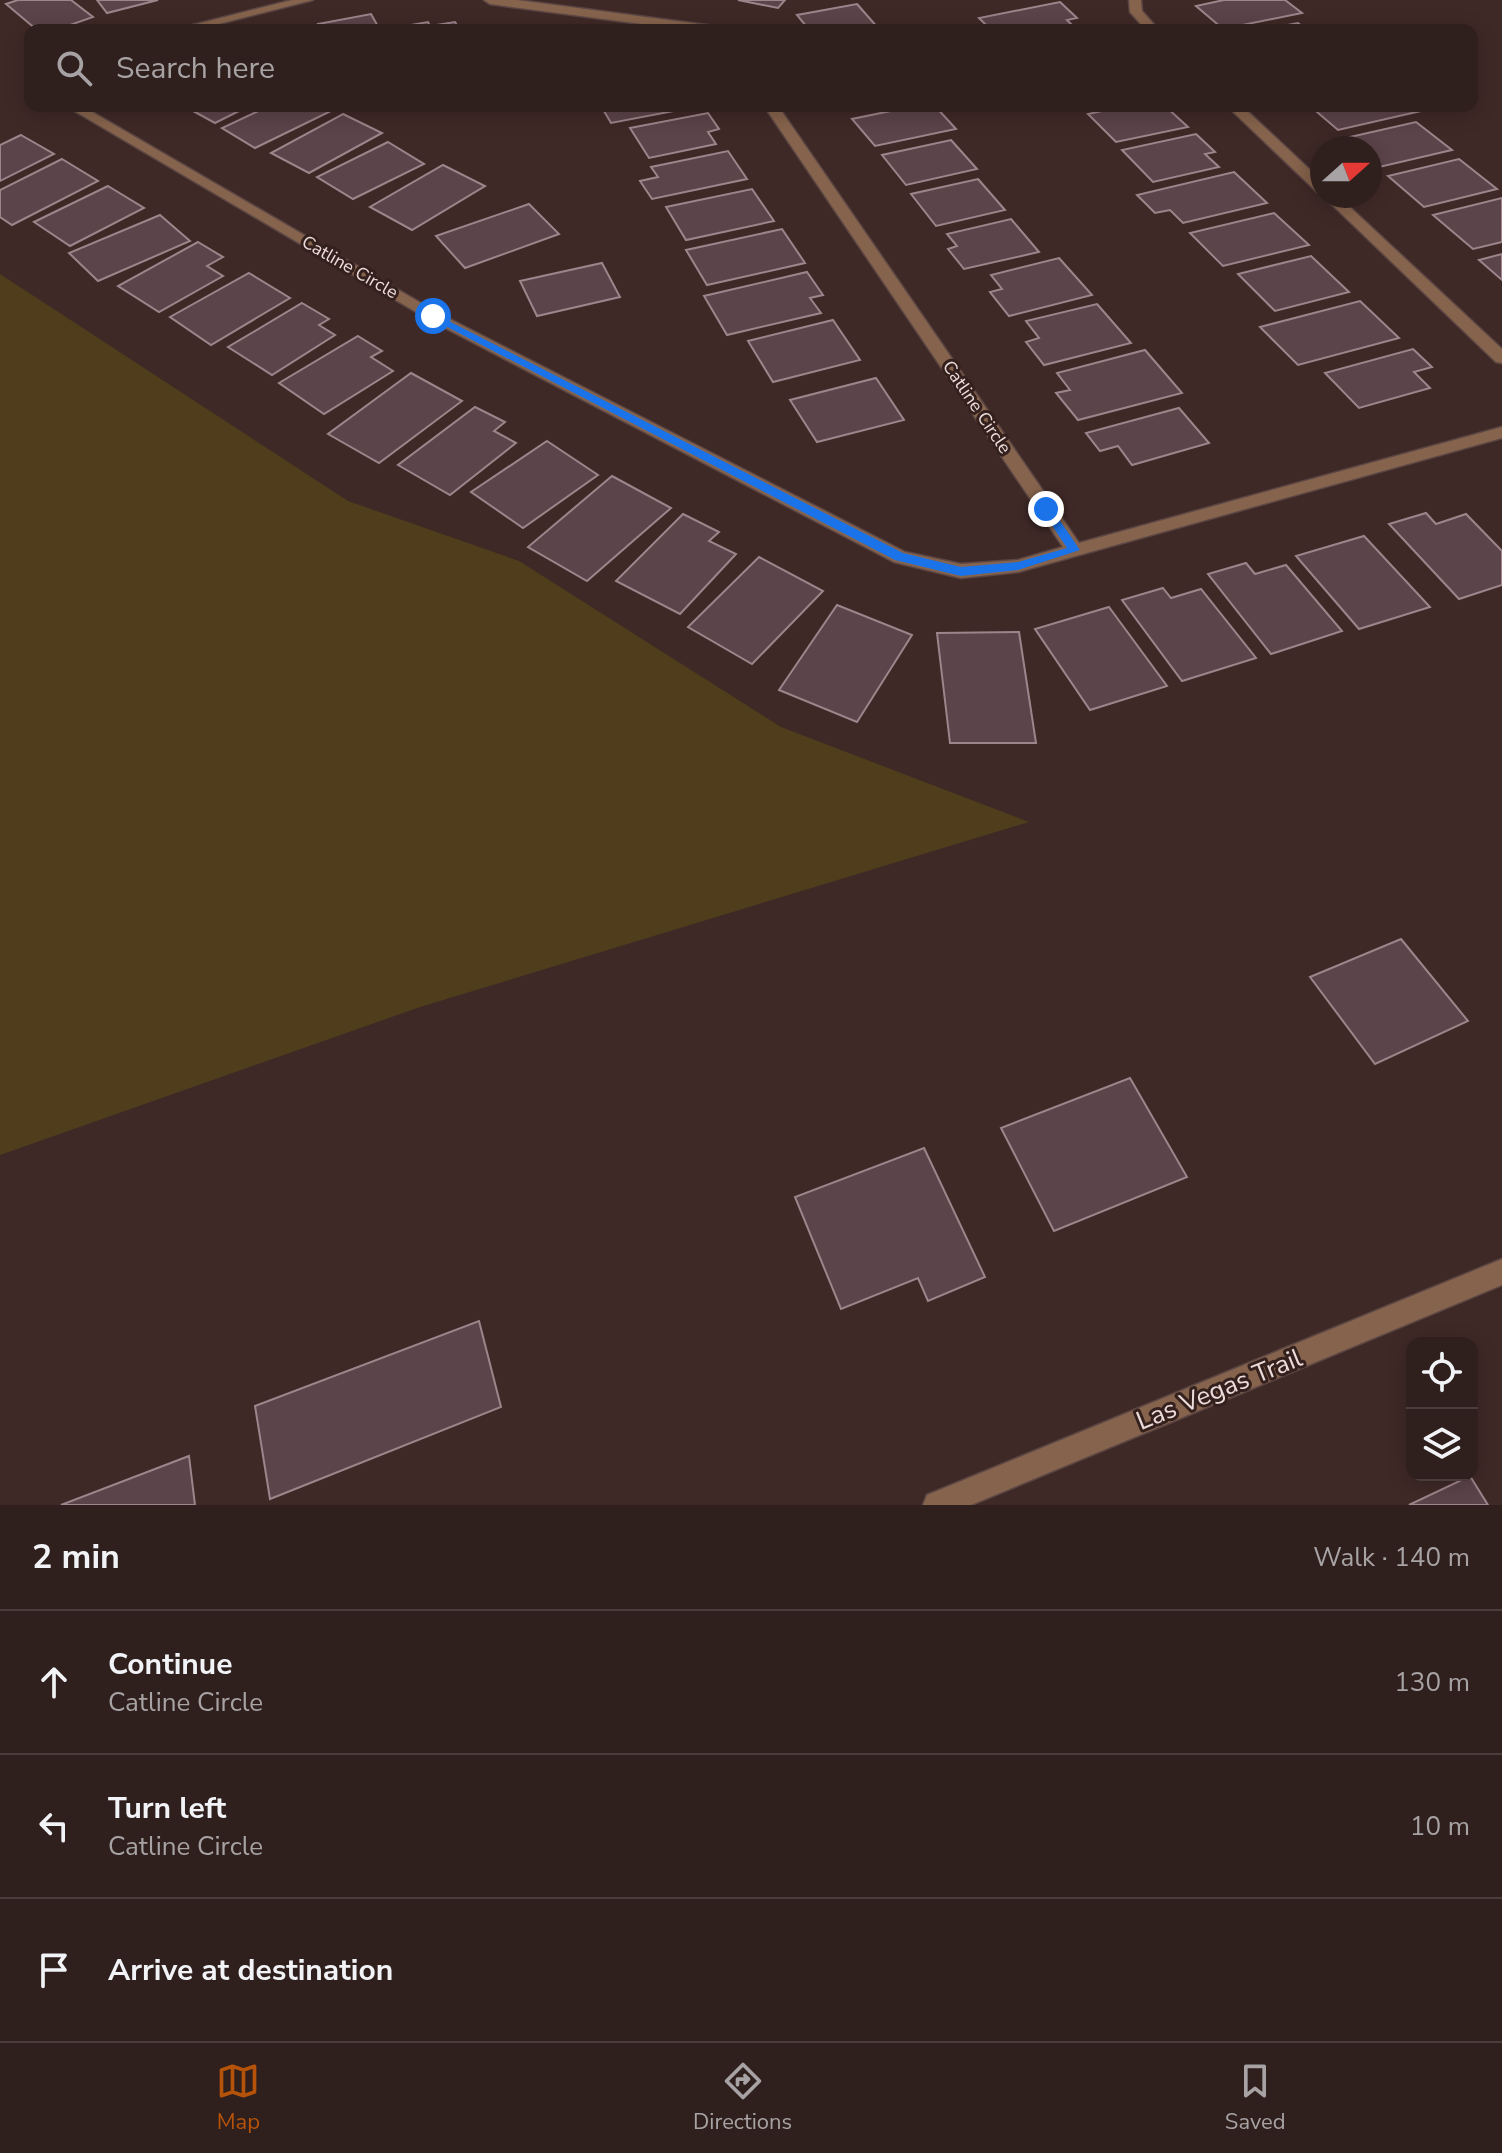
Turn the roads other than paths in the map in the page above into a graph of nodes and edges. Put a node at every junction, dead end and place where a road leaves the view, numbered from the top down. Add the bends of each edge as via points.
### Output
1 (307, 0) edge
2 (490, 0) edge
3 (1135, 0) edge
4 (205, 24) edge
5 (669, 24) edge
6 (1147, 24) edge
7 (83, 112) edge
8 (775, 112) edge
9 (1240, 112) edge
10 (1310, 178) edge
11 (1343, 208) edge
12 (1502, 358) edge
13 (1502, 432) edge
14 (1074, 550) junction
15 (1502, 1272) edge
16 (937, 1505) edge

1 - 4 street
2 - 5 street
3 - 6 street via 1136,12
7 - 14 street, Catline Circle via 433,316 900,557 961,571 1018,566
8 - 14 street, Catline Circle
9 - 10 street
11 - 12 street
13 - 14 street, Catline Circle
15 - 16 street, Las Vegas Trail

